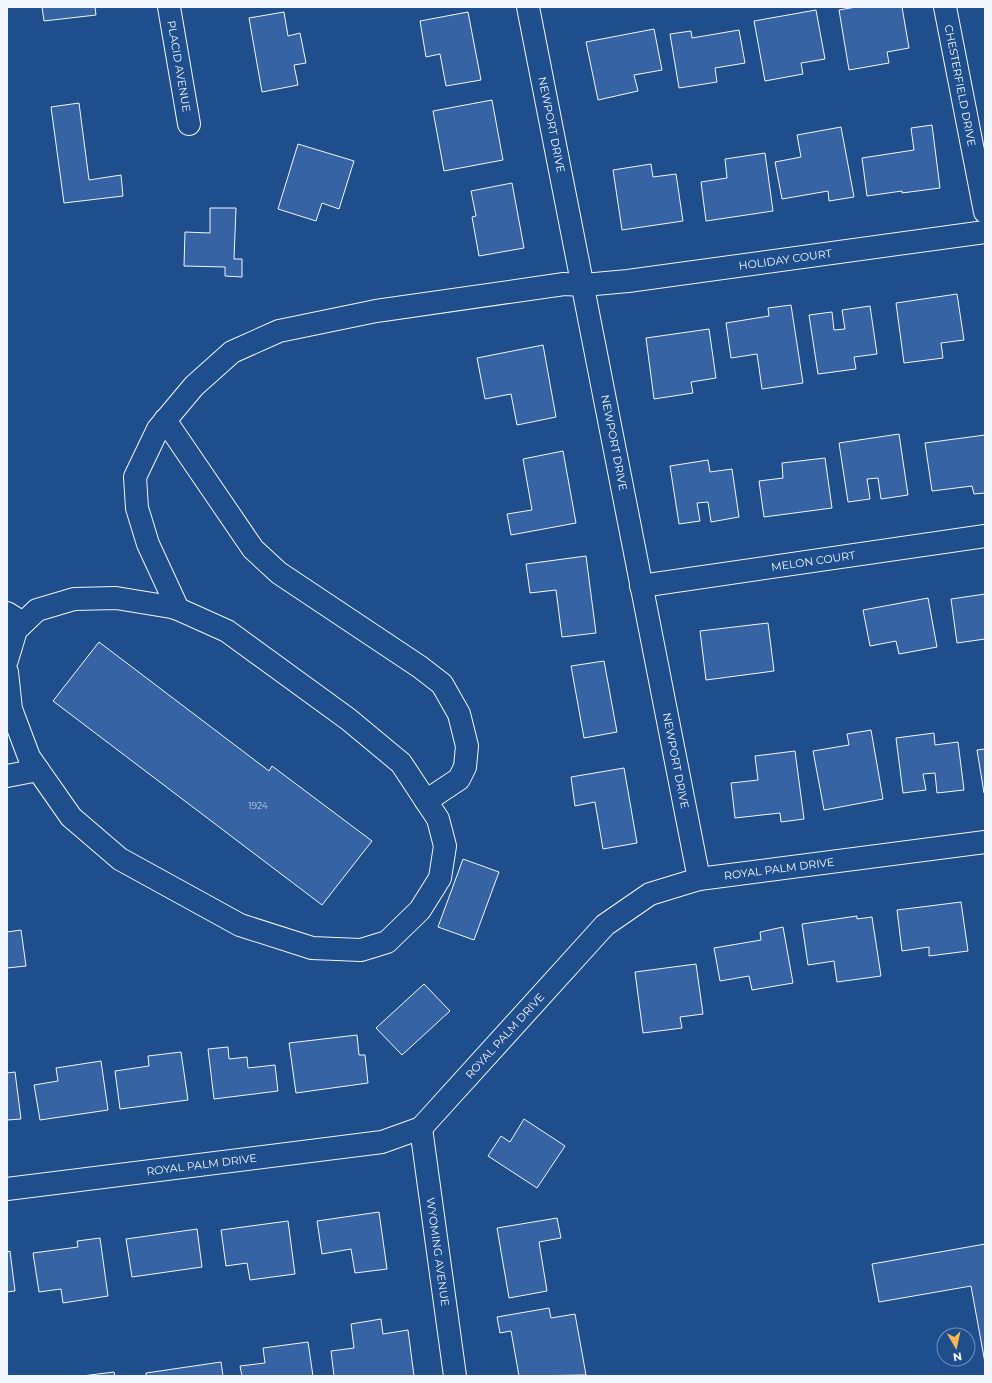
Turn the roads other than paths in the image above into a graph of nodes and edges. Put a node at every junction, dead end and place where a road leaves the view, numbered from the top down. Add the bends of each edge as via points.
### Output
1 (169, 7) edge
2 (528, 7) edge
3 (945, 7) edge
4 (189, 124) dead end
5 (985, 212) edge
6 (985, 232) edge
7 (584, 285) junction
8 (165, 420) junction
9 (985, 536) edge
10 (641, 586) junction
11 (178, 609) junction
12 (15, 618) edge
13 (7, 660) edge
14 (7, 672) edge
15 (38, 770) junction
16 (7, 776) edge
17 (426, 801) junction
18 (985, 842) edge
19 (699, 878) junction
20 (420, 1128) junction
21 (7, 1189) edge
22 (455, 1376) edge

1 - 4 street, PLACID AVENUE
2 - 7 street, NEWPORT DRIVE
3 - 5 street, CHESTERFIELD DRIVE
6 - 7 street, HOLIDAY COURT
7 - 8 street, HOLIDAY COURT via 564,284 376,311 280,331 232,352 194,386
7 - 10 street, NEWPORT DRIVE
8 - 11 street, HOLIDAY COURT via 158,429 135,477 137,508 148,544
8 - 17 street via 253,549 279,572 442,684 460,714 467,746 465,767 459,780
9 - 10 street, MELON COURT
10 - 19 street, NEWPORT DRIVE
11 - 12 street via 116,598 74,599
11 - 17 street via 227,631 348,719 401,763
12 - 13 street via 16,630
14 - 15 street via 11,709 29,757
15 - 16 street
15 - 17 street via 71,817 120,859 240,925 312,948 362,950 387,942 420,910 440,878 445,846 438,819
18 - 19 street, ROYAL PALM DRIVE
19 - 20 street, ROYAL PALM DRIVE via 650,894 605,925
20 - 21 street, ROYAL PALM DRIVE via 382,1142
20 - 22 street, WYOMING AVENUE

